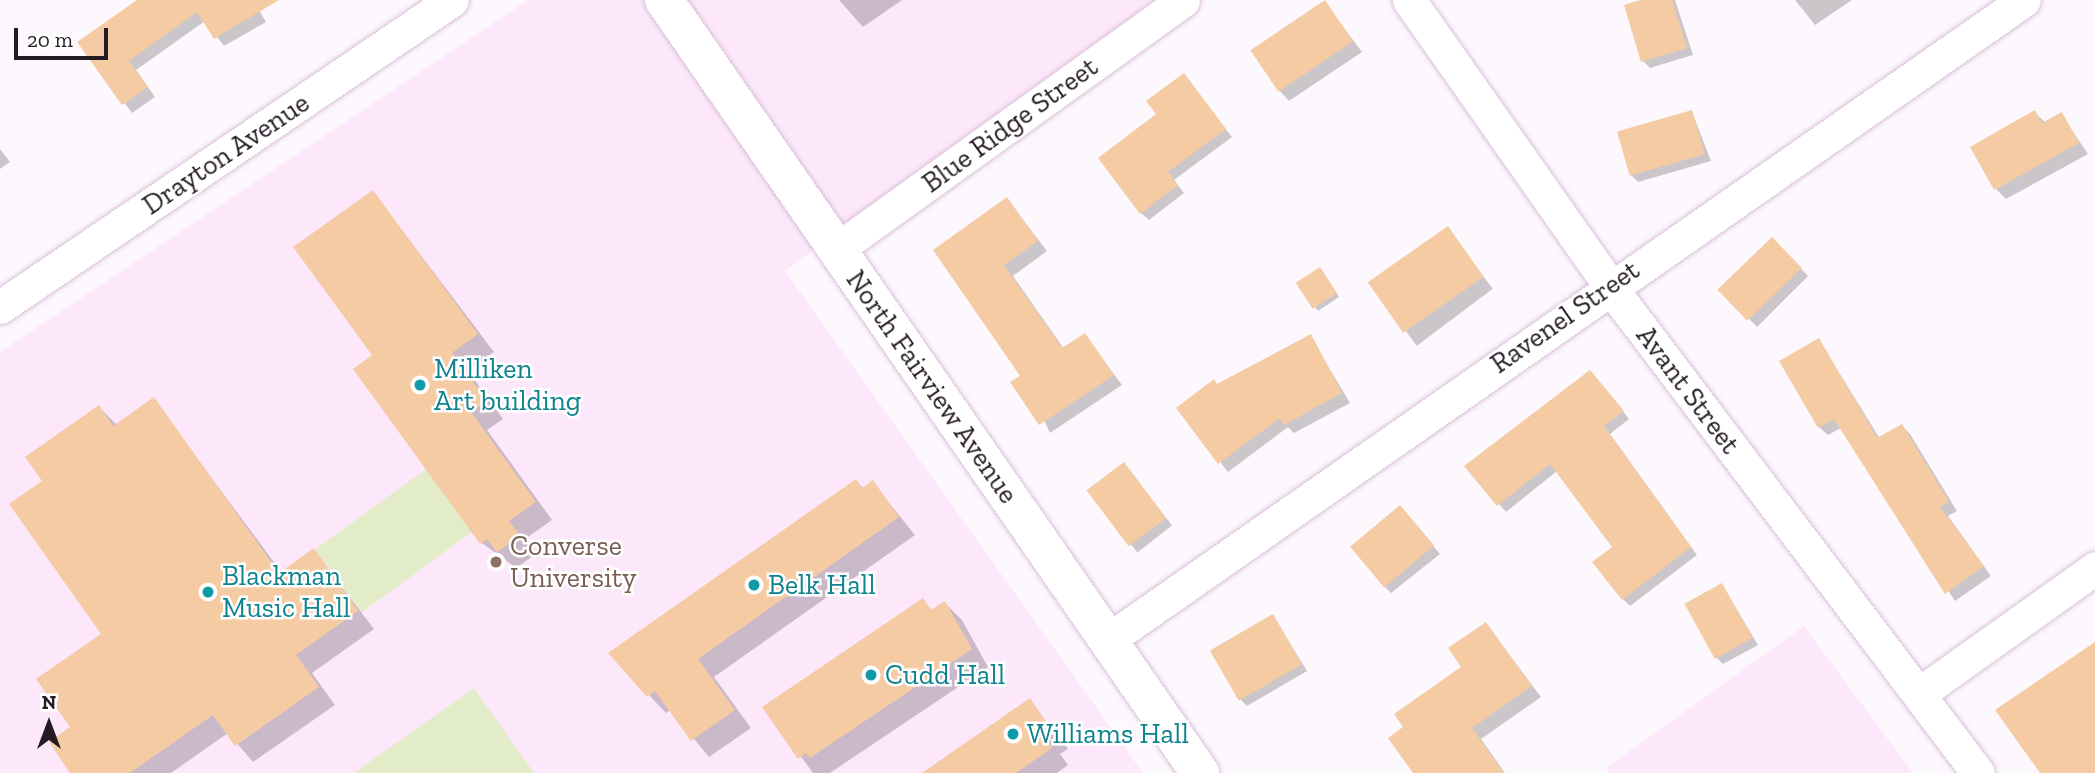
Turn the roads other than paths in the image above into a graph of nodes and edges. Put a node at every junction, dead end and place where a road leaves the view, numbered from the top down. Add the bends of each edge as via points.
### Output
1 (452, 0) edge
2 (664, 0) edge
3 (1184, 0) edge
4 (1409, 0) edge
5 (2024, 0) edge
6 (412, 10) edge
7 (836, 249) junction
8 (1610, 286) junction
9 (0, 307) edge
10 (2095, 568) edge
11 (1108, 640) junction
12 (1920, 693) junction
13 (1200, 773) edge
14 (1978, 773) edge

1 - 6 street, Drayton Avenue
2 - 7 street, North Fairview Avenue
3 - 7 street, Blue Ridge Street
4 - 8 street, Avant Street
5 - 8 street, Ravenel Street
6 - 9 street, Drayton Avenue
7 - 11 street, North Fairview Avenue
8 - 11 street, Ravenel Street
8 - 12 street, Avant Street
10 - 12 street
11 - 13 street, North Fairview Avenue
12 - 14 street, Avant Street

